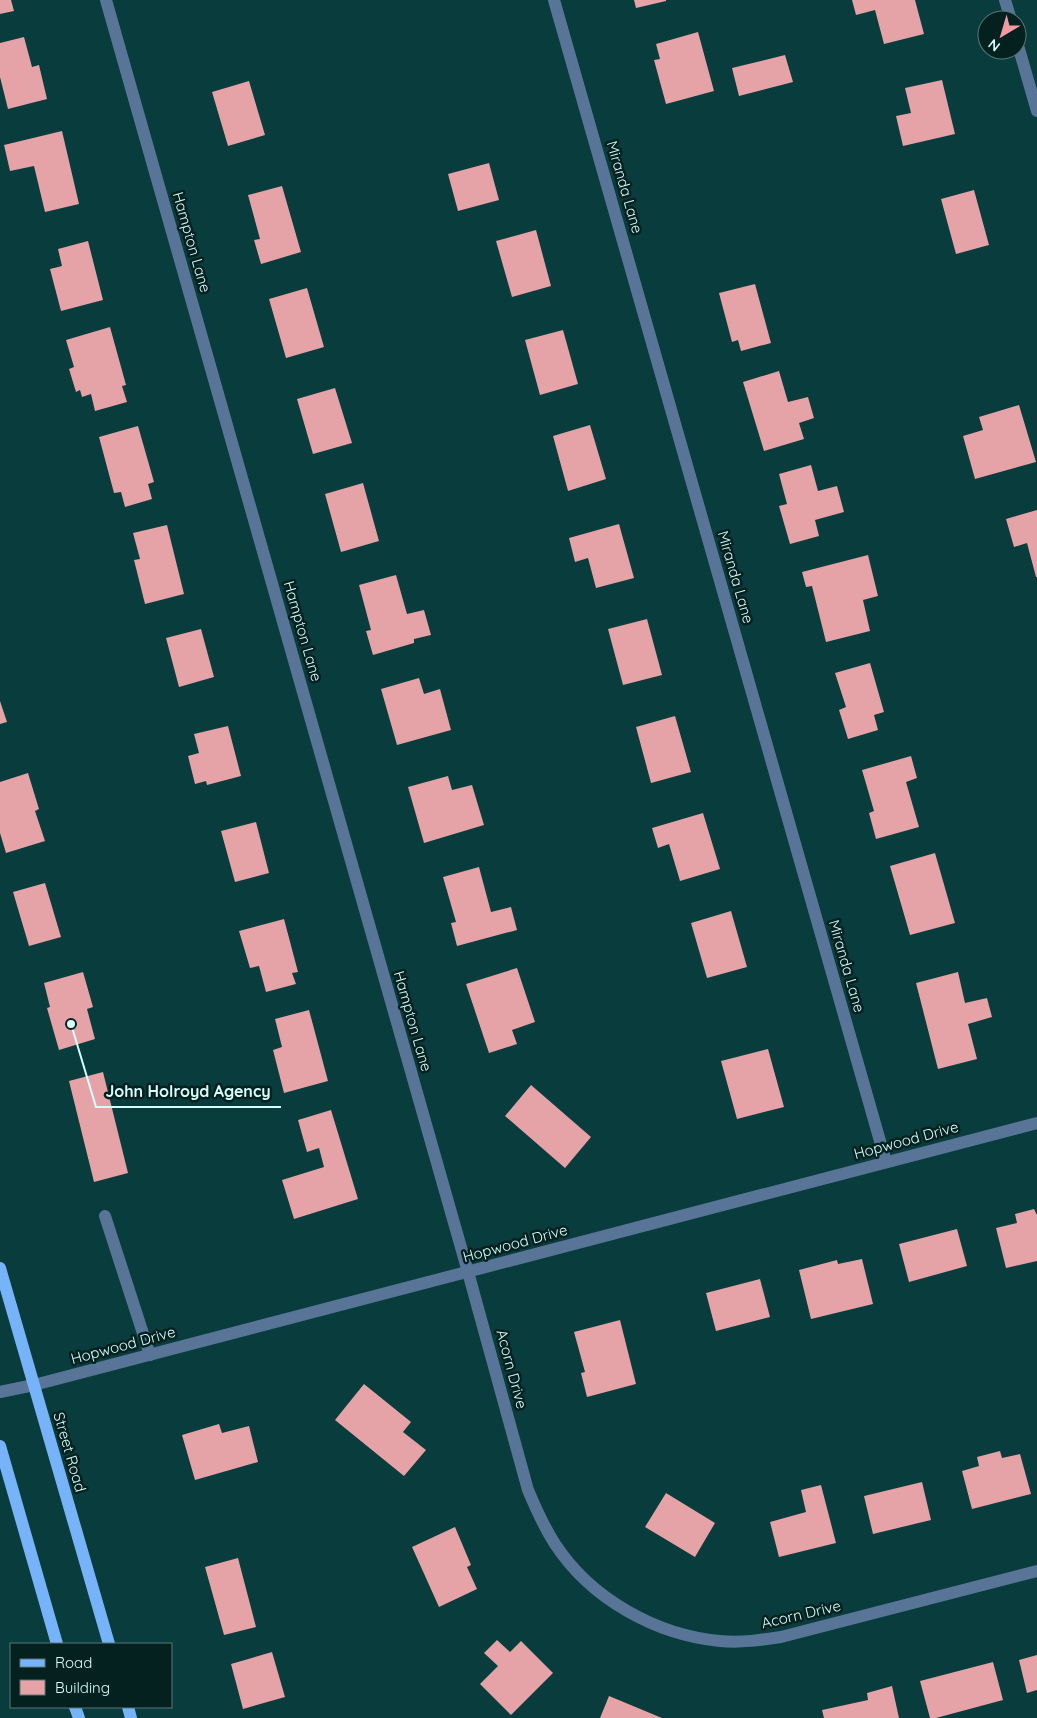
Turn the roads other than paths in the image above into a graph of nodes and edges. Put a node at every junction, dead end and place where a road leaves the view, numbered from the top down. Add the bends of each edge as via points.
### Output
1 (106, 0) edge
2 (554, 0) edge
3 (1022, 60) edge
4 (1037, 112) edge
5 (1037, 1123) edge
6 (886, 1162) junction
7 (105, 1216) dead end
8 (0, 1268) edge
9 (468, 1272) junction
10 (150, 1355) junction
11 (34, 1386) junction
12 (0, 1392) edge
13 (0, 1446) edge
14 (1037, 1571) edge
15 (57, 1643) edge
16 (109, 1643) edge

1 - 9 street, Hampton Lane
2 - 6 street, Miranda Lane
3 - 4 street
5 - 6 street, Hopwood Drive
6 - 9 street, Hopwood Drive
7 - 10 street
8 - 11 main road, Street Road
9 - 10 street, Hopwood Drive
9 - 14 street, Acorn Drive via 528,1490 540,1519 576,1570 608,1599 647,1622 676,1633 720,1641 751,1642 781,1638
10 - 11 street, Hopwood Drive
11 - 12 street, Hopwood Drive
11 - 16 main road, Street Road
13 - 15 main road

